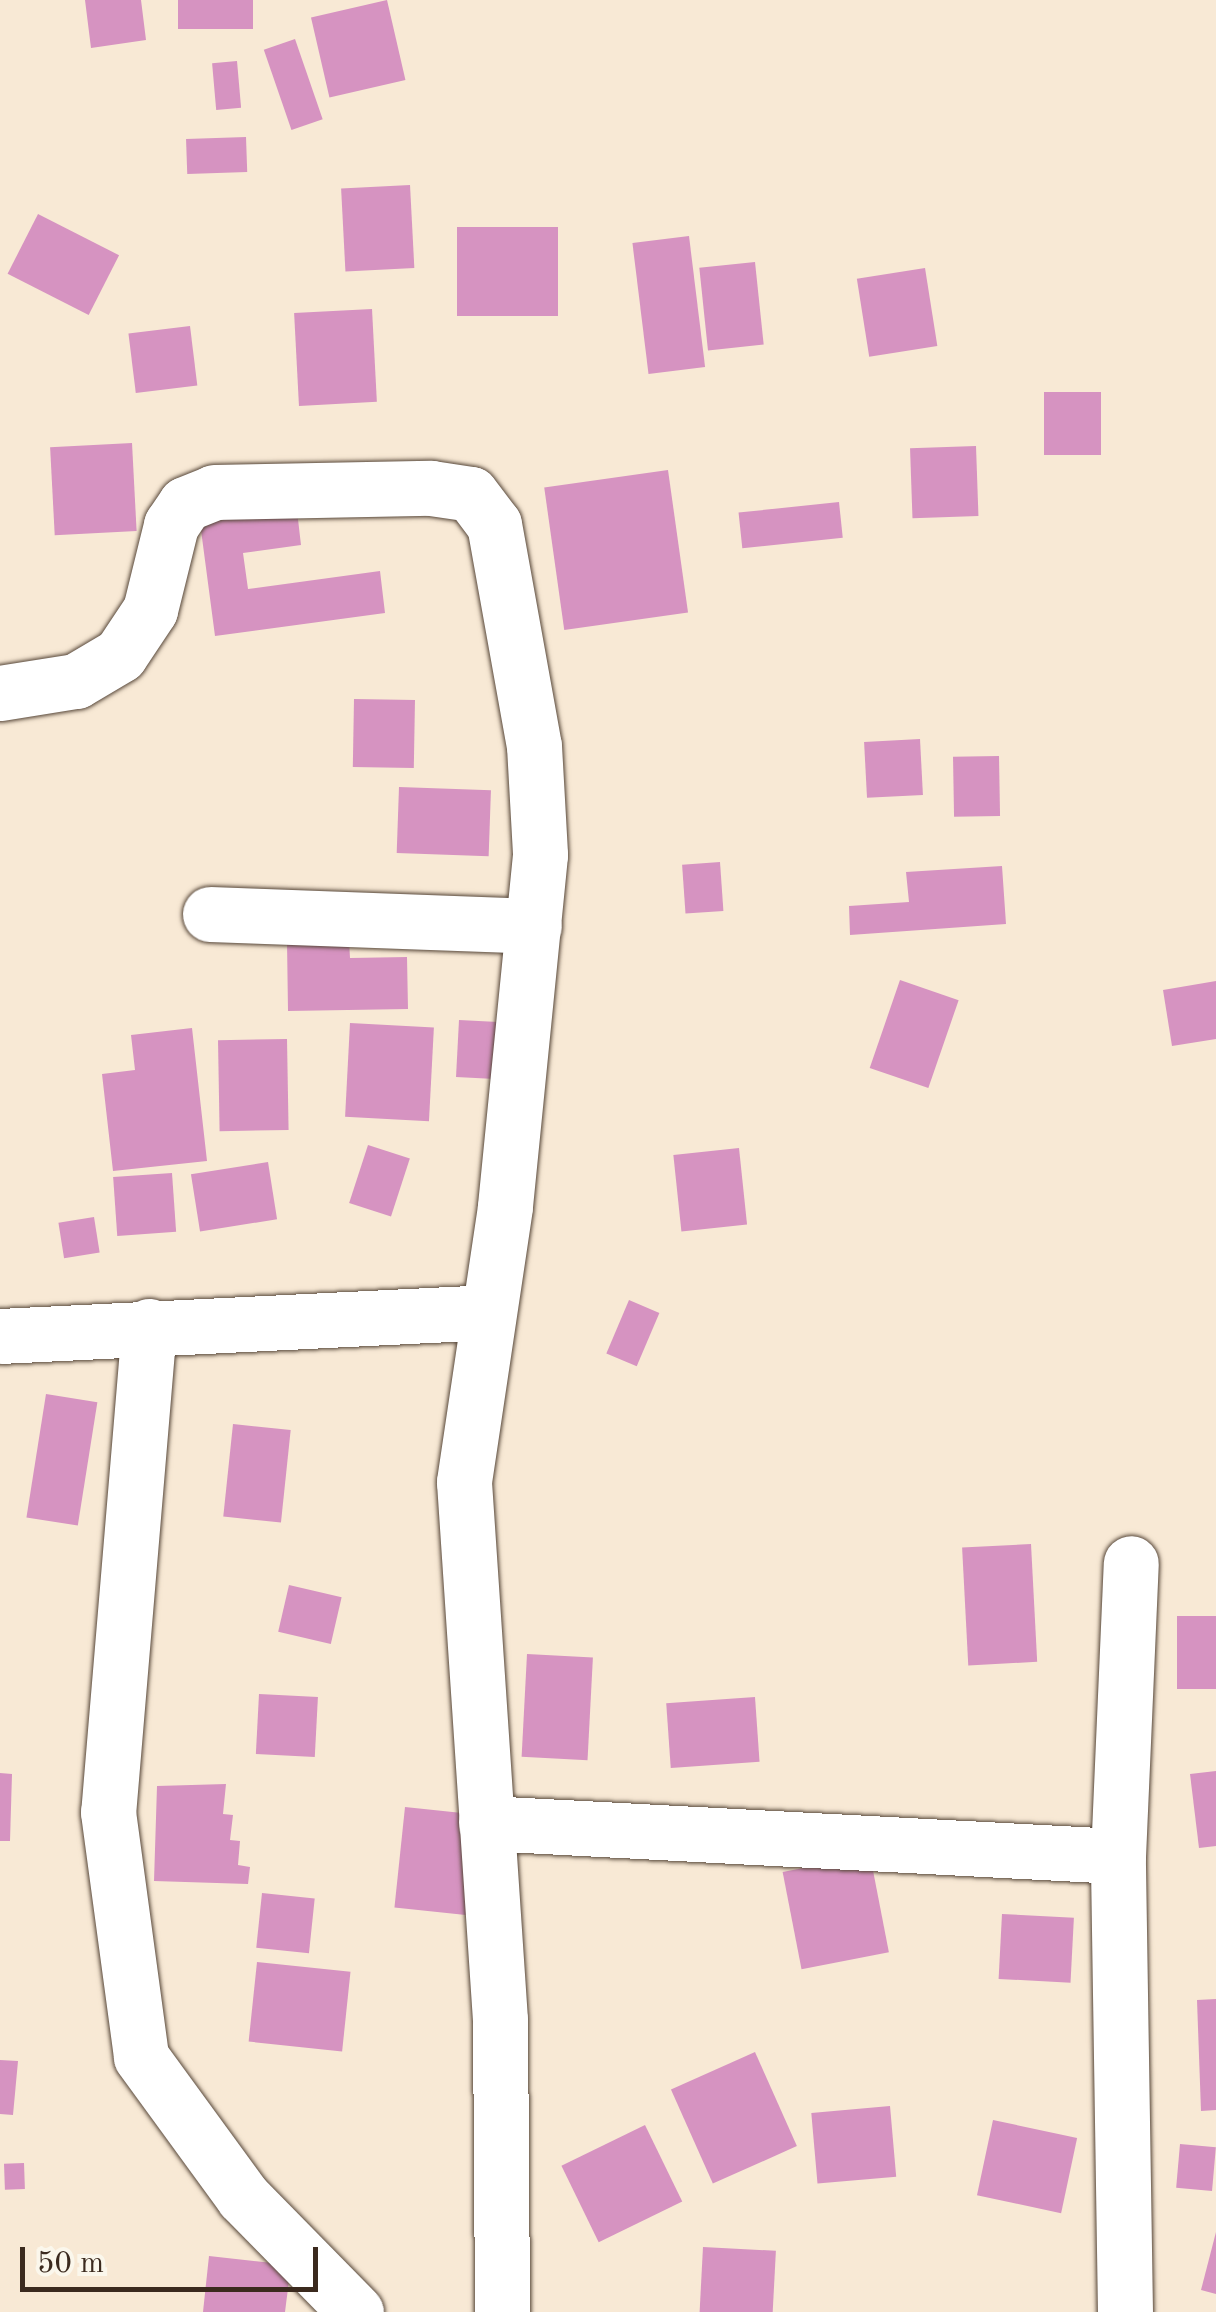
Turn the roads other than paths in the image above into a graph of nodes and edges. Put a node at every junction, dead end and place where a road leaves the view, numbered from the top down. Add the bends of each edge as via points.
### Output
1 (0, 693) edge
2 (210, 914) dead end
3 (534, 926) junction
4 (485, 1312) junction
5 (149, 1326) junction
6 (0, 1336) edge
7 (1130, 1564) dead end
8 (486, 1823) junction
9 (1118, 1856) junction
10 (356, 2312) edge
11 (502, 2312) edge
12 (1125, 2312) edge

1 - 3 street via 76,680 120,656 150,610 171,525 185,504 214,492 471,494 494,524 534,746
2 - 3 street
3 - 4 street
4 - 5 street
4 - 8 street via 464,1482
5 - 6 street
5 - 10 street via 108,1812 141,2057 242,2197
7 - 9 street
8 - 9 street
8 - 11 street via 500,2020
9 - 12 street

